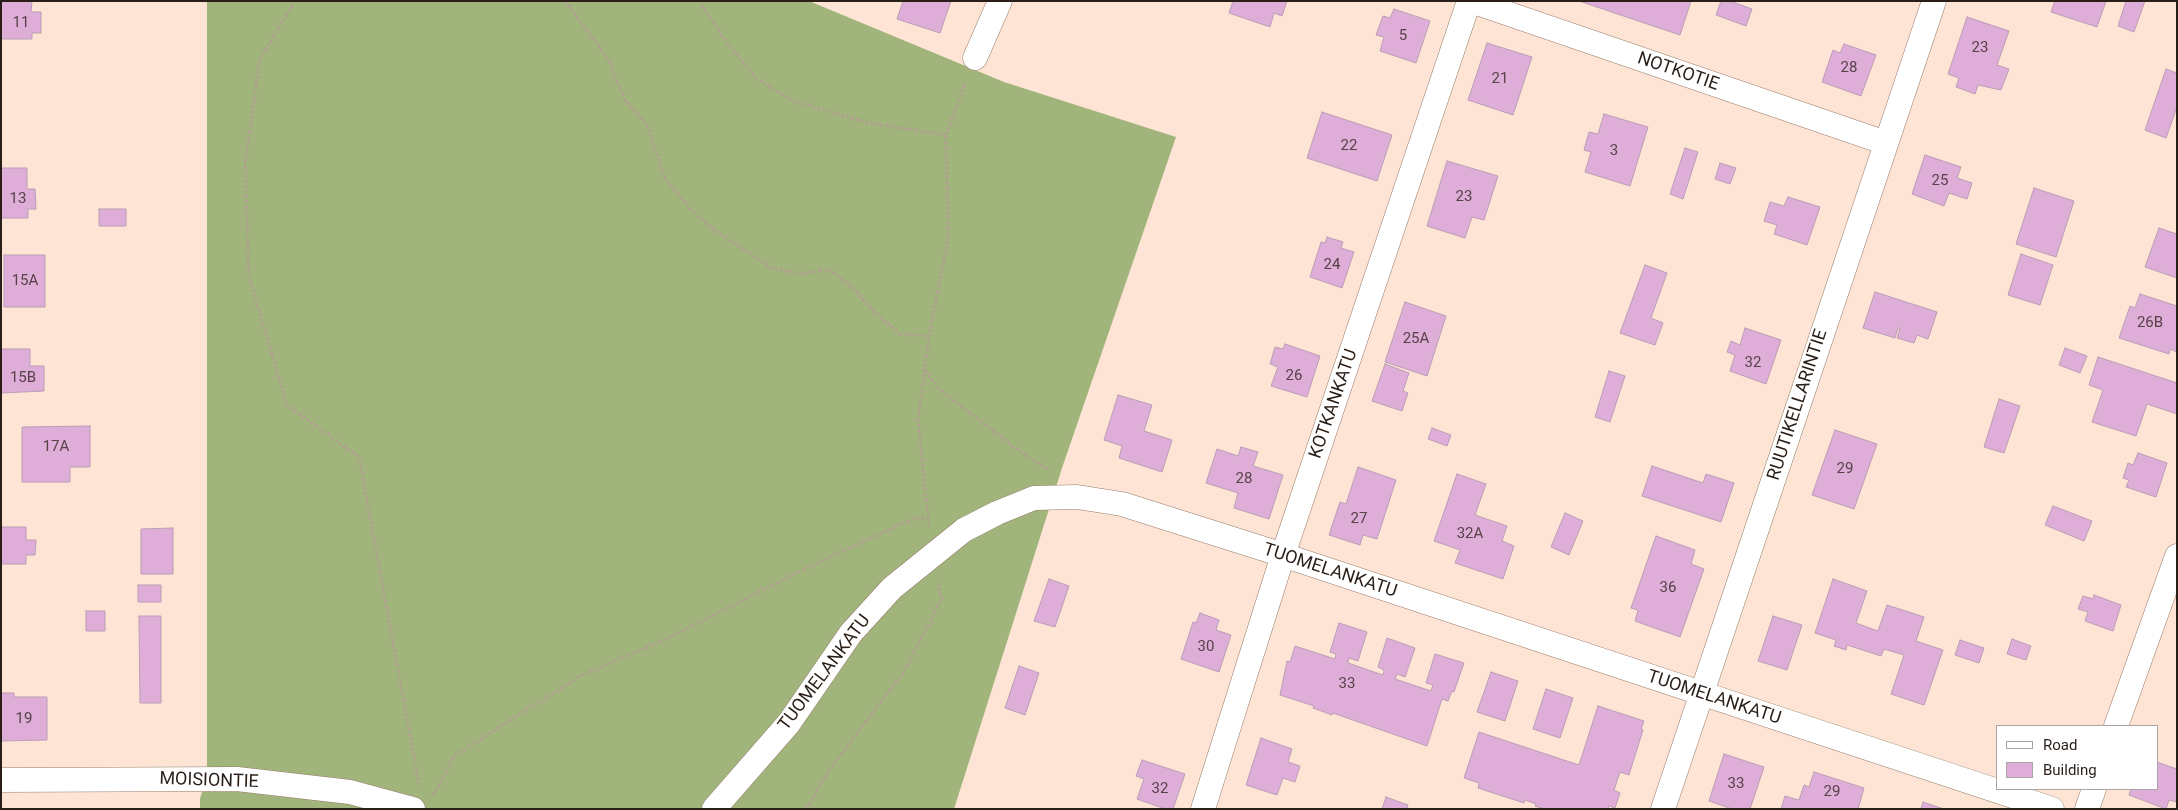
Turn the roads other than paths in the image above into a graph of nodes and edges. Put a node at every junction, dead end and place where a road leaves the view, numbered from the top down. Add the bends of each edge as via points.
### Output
1 (1000, 1) edge
2 (1470, 1) edge
3 (1934, 1) edge
4 (975, 58) road end
5 (1886, 143) junction
6 (1283, 555) junction
7 (2177, 556) edge
8 (1702, 694) junction
9 (2116, 725) edge
10 (1, 780) edge
11 (2094, 790) edge
12 (421, 801) edge
13 (714, 809) edge
14 (1203, 809) edge
15 (1664, 809) edge
16 (2052, 809) edge
17 (2087, 809) edge

1 - 4 street
2 - 5 street, NOTKOTIE
2 - 6 street, KOTKANKATU
3 - 5 street, RUUTIKELLARINTIE
5 - 8 street, RUUTIKELLARINTIE
6 - 8 street, TUOMELANKATU
6 - 13 street, TUOMELANKATU via 1122,504 1077,498 1034,498 964,530 892,588 851,633 789,722
6 - 14 street, KOTKANKATU
7 - 9 street
8 - 15 street, RUUTIKELLARINTIE
8 - 16 street, TUOMELANKATU
10 - 12 street, MOISIONTIE via 237,779
11 - 17 street

